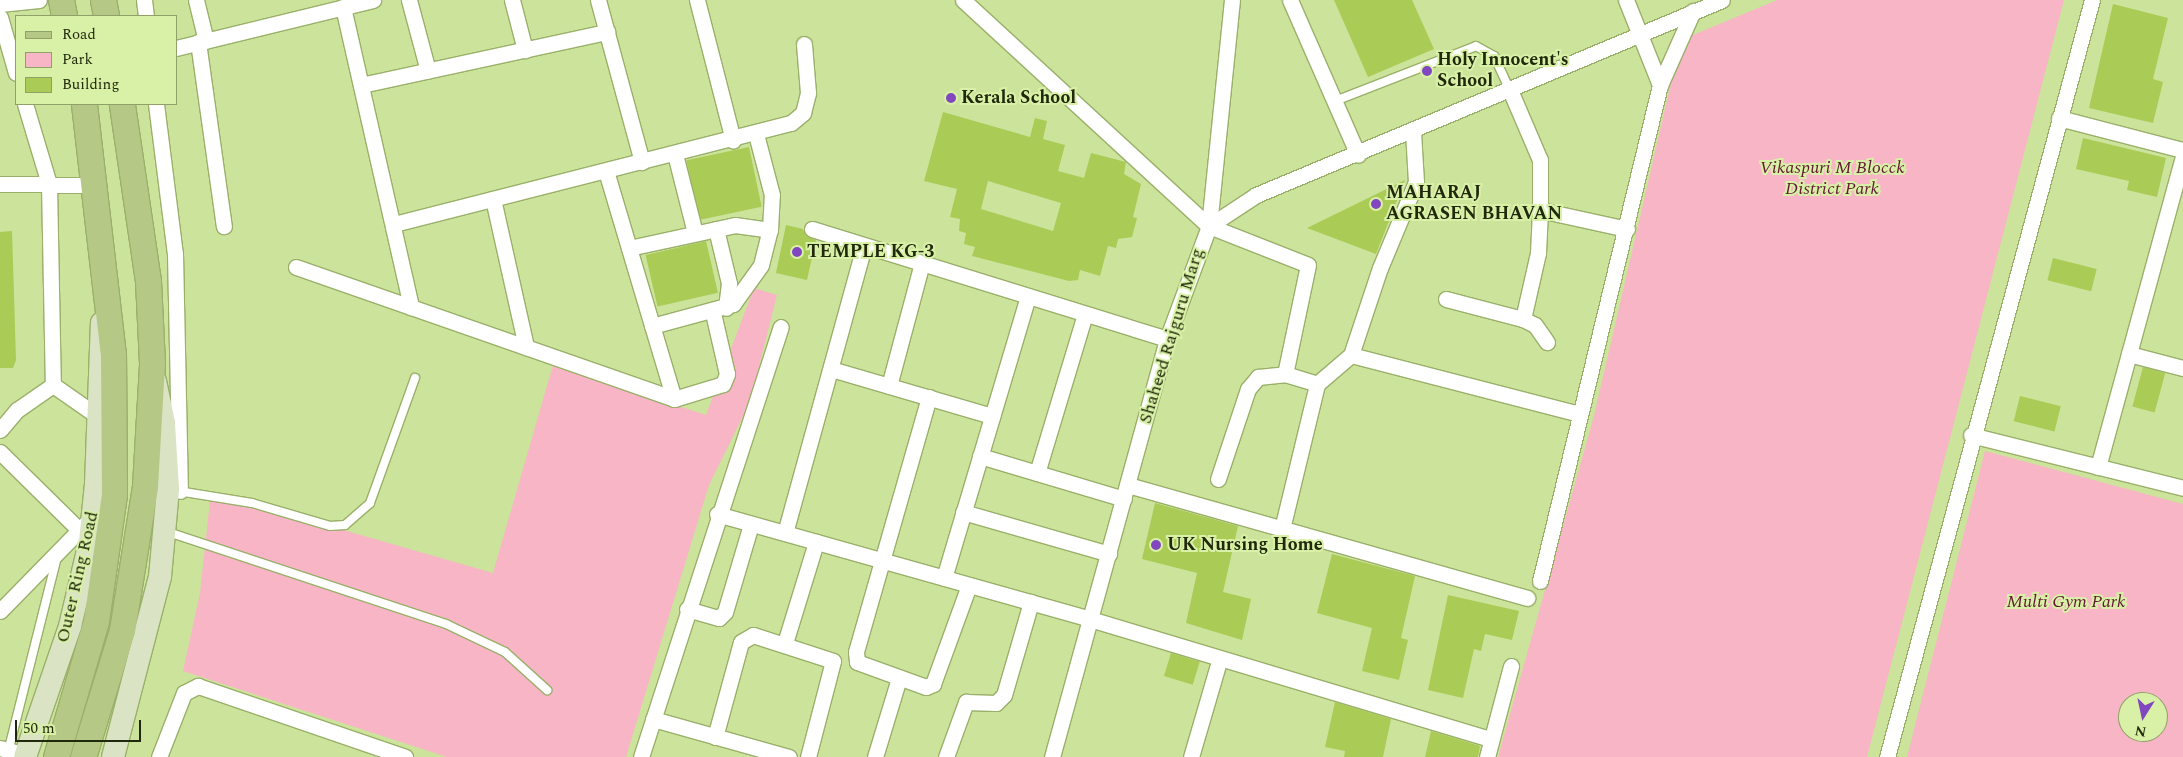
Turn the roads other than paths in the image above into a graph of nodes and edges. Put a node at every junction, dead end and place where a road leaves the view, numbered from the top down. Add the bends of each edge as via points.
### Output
1 (39, 0) edge
2 (61, 0) edge
3 (102, 0) edge
4 (144, 0) edge
5 (196, 0) edge
6 (373, 0) edge
7 (410, 0) edge
8 (512, 0) edge
9 (598, 0) edge
10 (698, 0) edge
11 (963, 0) edge
12 (1232, 0) edge
13 (1290, 0) edge
14 (1722, 0) edge
15 (2092, 0) edge
16 (1628, 1) edge
17 (0, 4) edge
18 (324, 6) edge
19 (343, 7) junction
20 (1694, 11) junction
21 (64, 15) edge
22 (106, 15) edge
23 (146, 15) edge
24 (0, 17) edge
25 (607, 32) junction
26 (1636, 35) junction
27 (202, 42) junction
28 (804, 44) dead end
29 (178, 48) edge
30 (524, 50) junction
31 (15, 70) edge
32 (428, 71) junction
33 (361, 85) junction
34 (1660, 85) junction
35 (1510, 90) junction
36 (1335, 101) junction
37 (25, 105) edge
38 (84, 105) edge
39 (122, 105) edge
40 (156, 105) edge
41 (2059, 118) junction
42 (1413, 132) junction
43 (756, 134) junction
44 (732, 140) junction
45 (2183, 150) edge
46 (675, 154) junction
47 (1358, 155) junction
48 (2183, 157) edge
49 (642, 162) junction
50 (606, 171) junction
51 (0, 184) edge
52 (49, 184) junction
53 (95, 185) junction
54 (494, 199) junction
55 (1540, 210) junction
56 (394, 224) junction
57 (224, 226) dead end
58 (1209, 226) junction
59 (716, 229) junction
60 (812, 229) dead end
61 (1627, 229) junction
62 (770, 230) junction
63 (695, 233) junction
64 (864, 246) junction
65 (629, 248) junction
66 (922, 264) junction
67 (296, 266) dead end
68 (1028, 296) junction
69 (1446, 299) dead end
70 (104, 302) junction
71 (411, 307) junction
72 (719, 310) junction
73 (1085, 314) junction
74 (1523, 319) junction
75 (652, 326) junction
76 (781, 327) dead end
77 (1167, 339) junction
78 (1547, 342) dead end
79 (526, 347) junction
80 (2129, 354) junction
81 (1351, 355) junction
82 (152, 363) junction
83 (830, 368) junction
84 (2183, 368) edge
85 (1285, 374) junction
86 (415, 378) dead end
87 (1317, 384) junction
88 (53, 385) junction
89 (889, 386) junction
90 (929, 397) junction
91 (674, 399) junction
92 (1579, 414) junction
93 (96, 415) junction
94 (992, 416) junction
95 (0, 430) edge
96 (1971, 435) junction
97 (0, 452) edge
98 (980, 456) junction
99 (2098, 466) junction
100 (1037, 473) junction
101 (1218, 479) dead end
102 (2183, 488) edge
103 (174, 490) junction
104 (1126, 492) junction
105 (963, 512) junction
106 (717, 514) junction
107 (86, 523) junction
108 (751, 524) junction
109 (1282, 528) junction
110 (164, 531) junction
111 (785, 533) junction
112 (816, 542) junction
113 (59, 550) junction
114 (1109, 554) junction
115 (883, 561) junction
116 (944, 578) junction
117 (1540, 581) dead end
118 (969, 585) junction
119 (1526, 598) dead end
120 (1031, 602) junction
121 (687, 609) junction
122 (0, 611) edge
123 (1090, 619) junction
124 (785, 643) junction
125 (1220, 658) junction
126 (1511, 666) dead end
127 (899, 678) junction
128 (547, 690) dead end
129 (652, 719) junction
130 (715, 737) junction
131 (1491, 739) junction
132 (371, 751) edge
133 (754, 752) edge
134 (13, 754) edge
135 (56, 757) edge
136 (83, 757) edge
137 (113, 757) edge
138 (159, 757) edge
139 (406, 757) edge
140 (641, 757) edge
141 (789, 757) edge
142 (808, 757) edge
143 (875, 757) edge
144 (946, 757) edge
145 (1052, 757) edge
146 (1191, 757) edge
147 (1487, 757) edge
148 (1887, 757) edge

1 - 17 street
2 - 21 main road
3 - 22 main road
4 - 23 street
5 - 27 street
6 - 19 street
7 - 32 street
8 - 30 street
9 - 25 street
10 - 44 street
11 - 58 street
12 - 58 street
13 - 36 street
14 - 20 street, Shaheed Rajguru Marg
15 - 41 street
16 - 26 street
18 - 19 street
18 - 27 street
19 - 33 street
20 - 26 street, Shaheed Rajguru Marg
20 - 34 street
24 - 31 street
25 - 30 street
25 - 49 street
26 - 34 street
26 - 35 street, Shaheed Rajguru Marg
27 - 29 street
27 - 57 street
28 - 43 street via 809,80 803,113 791,123
30 - 32 street
32 - 33 street
33 - 56 street
34 - 61 street
35 - 36 lane via 1494,56 1487,48 1476,46
35 - 42 street, Shaheed Rajguru Marg
35 - 55 street via 1540,160
36 - 47 street
37 - 52 street
38 - 53 main road, Outer Ring Road
39 - 82 main road via 148,281
40 - 103 street via 175,254
41 - 45 street
41 - 96 street
42 - 47 street, Shaheed Rajguru Marg
42 - 81 street via 1416,182 1380,268
43 - 44 street
43 - 62 street via 772,195
44 - 46 street
46 - 49 street
46 - 63 street
47 - 58 street, Shaheed Rajguru Marg via 1256,195
48 - 80 street
49 - 50 street
50 - 54 street
50 - 65 street
51 - 52 street
52 - 53 street
52 - 88 street
53 - 70 main road, Outer Ring Road
54 - 56 street
54 - 79 street
55 - 61 street
55 - 74 street via 1538,253
56 - 71 street
58 - 77 street, Shaheed Rajguru Marg
58 - 85 street via 1308,264
59 - 62 street via 735,225
59 - 63 street
59 - 72 street via 730,283
60 - 64 street
61 - 92 street
62 - 72 street via 752,280 742,297
63 - 65 street
64 - 66 street
64 - 83 street
65 - 75 street
66 - 68 street
66 - 89 street
67 - 71 street
68 - 73 street
68 - 94 street
69 - 74 street
70 - 93 street, Outer Ring Road
70 - 135 main road, Outer Ring Road via 113,355 114,494 96,621
71 - 79 street
72 - 75 street
72 - 91 street via 727,374 723,384
73 - 77 street
73 - 100 street
74 - 78 street via 1535,325
75 - 91 street
76 - 106 street
77 - 104 street, Shaheed Rajguru Marg
79 - 91 street
80 - 84 street
80 - 99 street
81 - 87 street
81 - 92 street
82 - 103 street
82 - 136 main road via 145,486 122,630
83 - 89 street
83 - 111 street
85 - 87 street
85 - 101 street via 1258,377 1248,389
86 - 103 lane via 380,481 370,503 355,520 330,526 252,503
87 - 109 street
88 - 93 street
88 - 95 street via 17,410
89 - 90 street
90 - 94 street
90 - 115 street
92 - 117 street
93 - 107 street, Outer Ring Road
94 - 98 street
96 - 99 street
96 - 148 street
97 - 107 street
98 - 100 street
98 - 105 street
99 - 102 street
100 - 104 street
103 - 110 street
104 - 109 street
104 - 114 street, Shaheed Rajguru Marg
105 - 114 street
105 - 116 street
106 - 108 street
106 - 121 street
107 - 113 street
107 - 134 street, Outer Ring Road via 70,626
108 - 111 street
108 - 121 street via 725,612 719,618
109 - 119 street
110 - 128 lane via 446,624 505,652
110 - 137 street via 146,642
111 - 112 street
112 - 115 street
112 - 124 street
113 - 122 street
113 - 134 lane
114 - 123 street, Shaheed Rajguru Marg
115 - 116 street
115 - 127 street via 856,652 861,667
116 - 118 street
118 - 120 street
118 - 127 street via 939,678 926,687
120 - 123 street
120 - 144 street via 1004,695 996,704 966,702
121 - 129 street
123 - 125 street
123 - 145 street, Shaheed Rajguru Marg
124 - 130 street via 746,636
124 - 142 street via 833,661
125 - 131 street
125 - 146 street
126 - 131 street
127 - 143 street
129 - 130 street
129 - 140 street
130 - 133 street
131 - 147 street
132 - 138 street via 198,686 184,693
132 - 139 street
133 - 141 street

